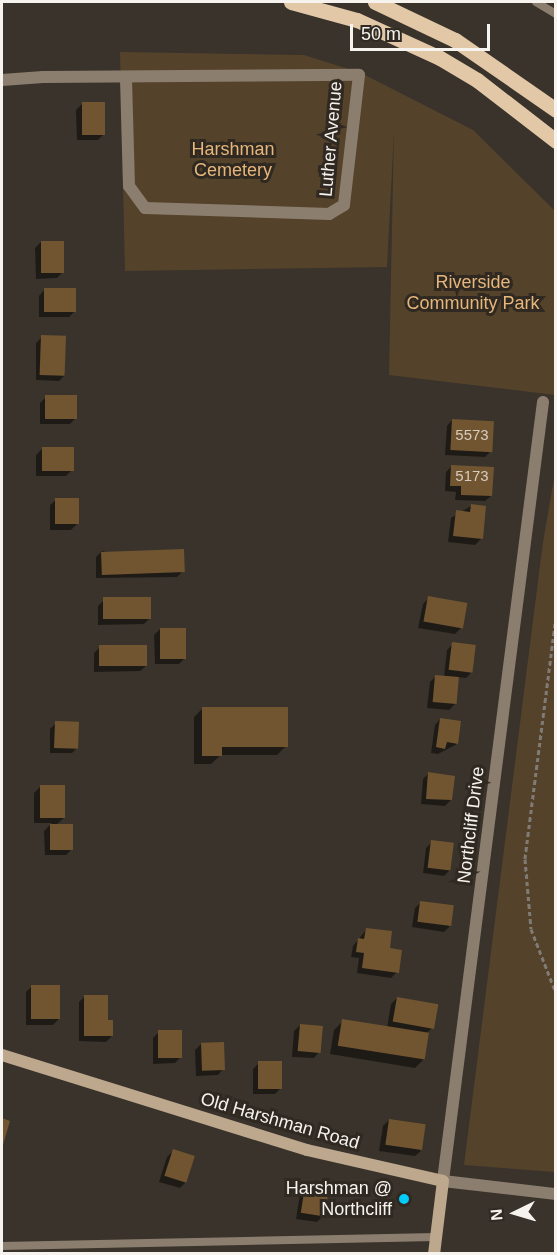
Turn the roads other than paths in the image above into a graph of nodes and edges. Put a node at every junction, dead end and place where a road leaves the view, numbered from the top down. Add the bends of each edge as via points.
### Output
1 (291, 2) edge
2 (375, 2) edge
3 (536, 2) edge
4 (555, 14) edge
5 (126, 77) junction
6 (2, 80) edge
7 (555, 110) edge
8 (555, 141) edge
9 (543, 402) dead end
10 (2, 1055) edge
11 (443, 1181) junction
12 (555, 1194) edge
13 (436, 1237) junction
14 (2, 1246) edge
15 (434, 1254) edge

1 - 8 main road via 357,20 440,58 477,80
2 - 7 main road via 455,40
3 - 4 lane
5 - 5 street, Luther Avenue via 359,75 344,205 329,214 146,208 129,186
5 - 6 street, Luther Avenue
9 - 11 street, Northcliff Drive
10 - 11 street, Old Harshman Road via 307,1150
11 - 12 street, Old Harshman Road
11 - 13 street, Northcliff Drive
13 - 14 lane
13 - 15 street, Northcliff Drive

